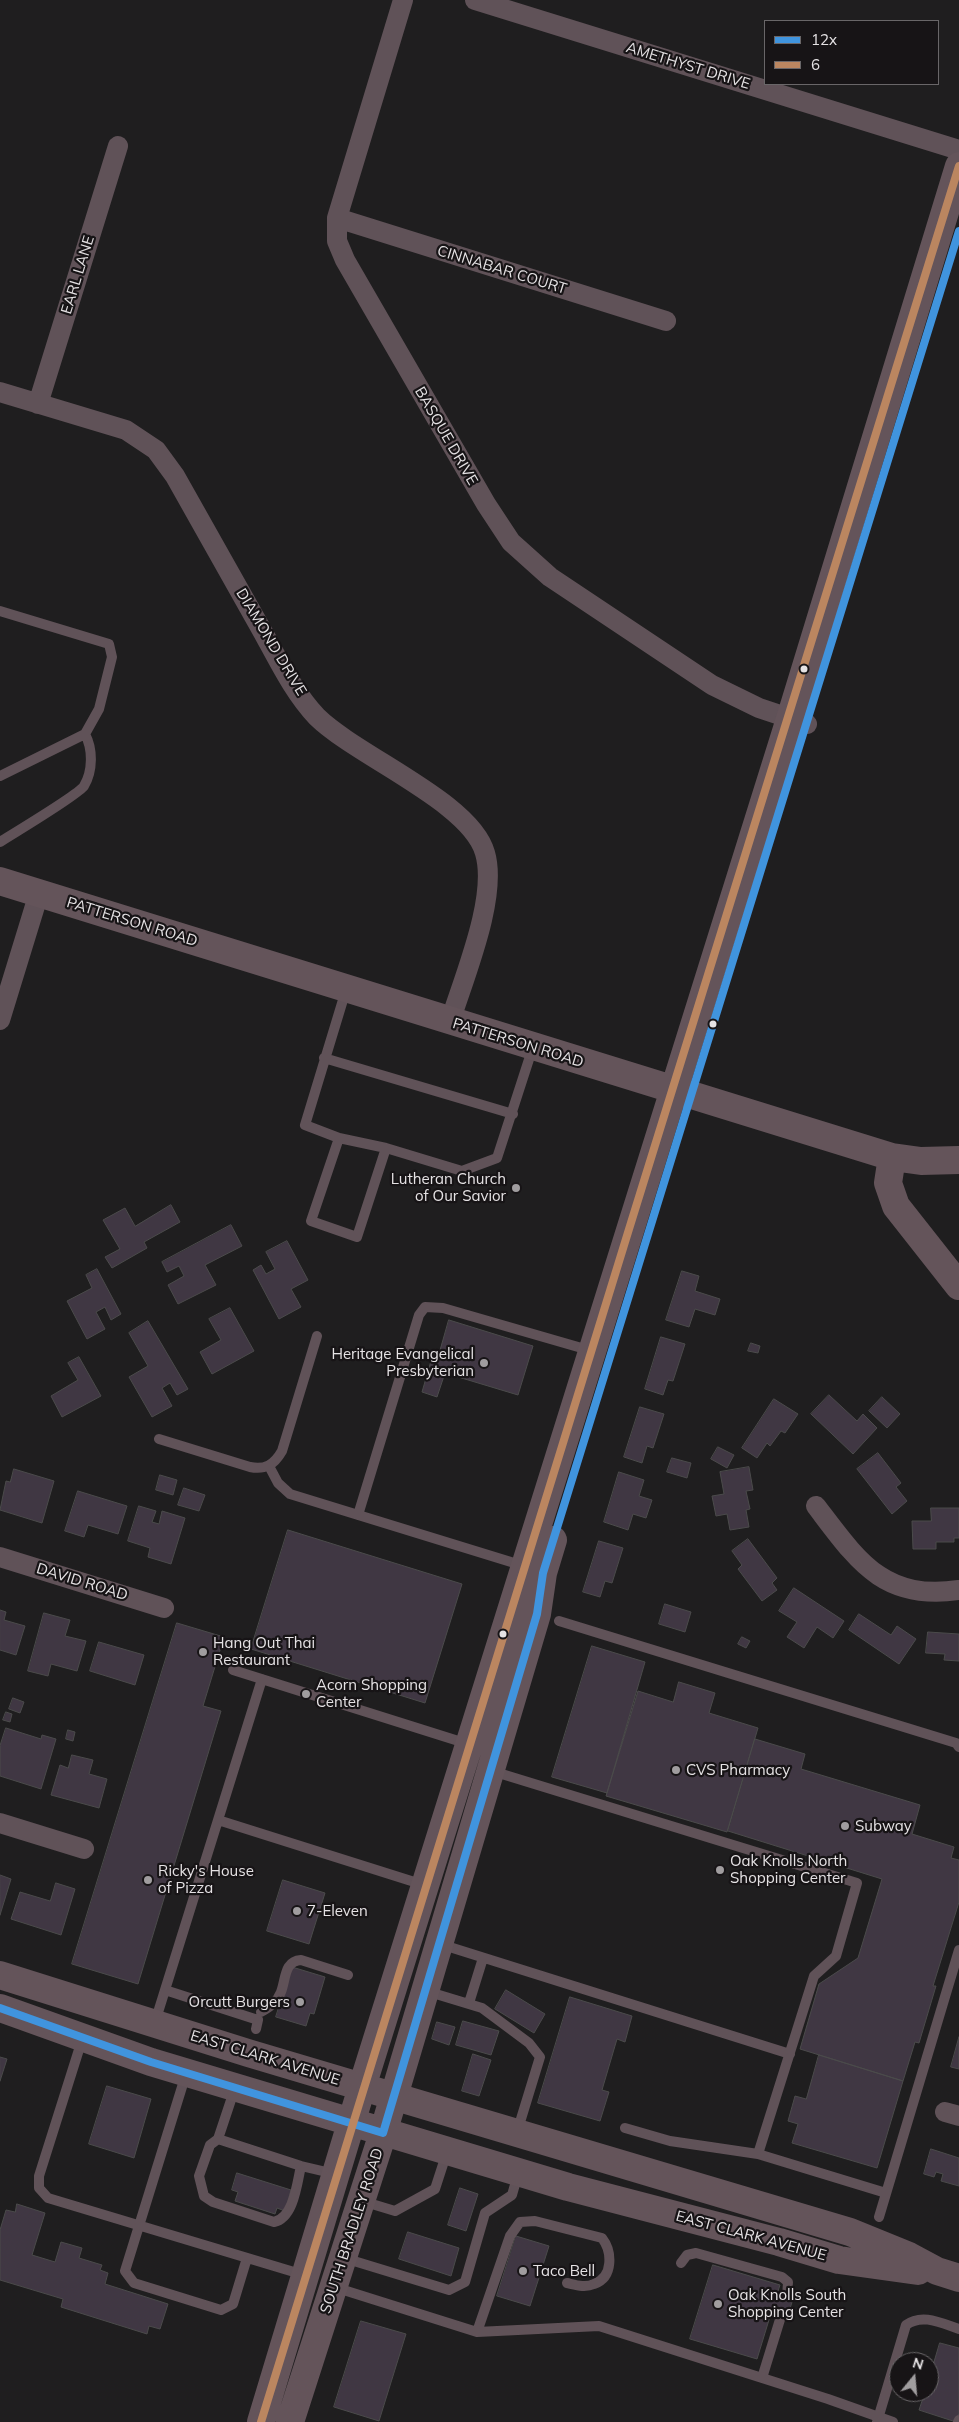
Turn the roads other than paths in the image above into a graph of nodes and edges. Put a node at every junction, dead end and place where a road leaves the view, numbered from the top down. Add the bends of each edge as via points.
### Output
1 (403, 0) edge
2 (475, 0) edge
3 (118, 146) dead end
4 (959, 150) edge
5 (959, 166) edge
6 (337, 218) junction
7 (959, 232) edge
8 (666, 322) dead end
9 (0, 392) edge
10 (38, 404) junction
11 (0, 611) edge
12 (799, 721) junction
13 (85, 734) junction
14 (0, 776) edge
15 (0, 842) edge
16 (0, 881) edge
17 (39, 893) junction
18 (346, 989) junction
19 (0, 1020) edge
20 (450, 1022) junction
21 (533, 1047) junction
22 (324, 1058) junction
23 (683, 1094) junction
24 (513, 1114) junction
25 (339, 1138) junction
26 (386, 1148) junction
27 (892, 1157) junction
28 (959, 1160) edge
29 (959, 1286) edge
30 (317, 1336) dead end
31 (593, 1352) junction
32 (159, 1439) dead end
33 (270, 1466) junction
34 (816, 1506) dead end
35 (358, 1515) junction
36 (0, 1557) edge
37 (534, 1570) junction
38 (959, 1590) edge
39 (164, 1608) dead end
40 (559, 1621) dead end
41 (531, 1637) junction
42 (233, 1670) dead end
43 (262, 1679) junction
44 (469, 1745) junction
45 (959, 1747) edge
46 (491, 1770) junction
47 (218, 1820) junction
48 (0, 1823) edge
49 (84, 1849) dead end
50 (460, 1875) junction
51 (425, 1885) junction
52 (439, 1944) junction
53 (959, 1950) edge
54 (482, 1958) junction
55 (0, 1975) edge
56 (348, 1975) dead end
57 (165, 1990) junction
58 (425, 1990) junction
59 (469, 2003) junction
60 (0, 2007) edge
61 (261, 2012) dead end
62 (155, 2024) junction
63 (256, 2029) dead end
64 (83, 2038) junction
65 (790, 2054) junction
66 (187, 2073) junction
67 (362, 2087) junction
68 (235, 2088) junction
69 (393, 2097) junction
70 (351, 2123) junction
71 (625, 2128) dead end
72 (383, 2133) junction
73 (516, 2134) junction
74 (218, 2139) junction
75 (447, 2150) junction
76 (758, 2154) junction
77 (301, 2166) junction
78 (518, 2173) junction
79 (336, 2175) junction
80 (568, 2187) junction
81 (704, 2189) junction
82 (886, 2193) junction
83 (361, 2201) junction
84 (140, 2226) junction
85 (874, 2241) junction
86 (247, 2258) junction
87 (343, 2258) junction
88 (681, 2263) dead end
89 (948, 2275) edge
90 (305, 2276) junction
91 (567, 2283) dead end
92 (334, 2287) junction
93 (787, 2297) dead end
94 (782, 2313) dead end
95 (959, 2329) edge
96 (477, 2332) junction
97 (762, 2378) junction
98 (268, 2420) edge
99 (878, 2420) edge
100 (290, 2422) edge
101 (892, 2422) edge

1 - 6 street, BASQUE DRIVE
2 - 4 street, AMETHYST DRIVE
3 - 10 street, EARL LANE
5 - 12 main road, SOUTH BRADLEY ROAD
6 - 8 street, CINNABAR COURT
6 - 12 street, BASQUE DRIVE via 337,241 345,260 511,542 550,577 712,685 759,708
7 - 12 main road, SOUTH BRADLEY ROAD
9 - 10 street, DIAMOND DRIVE
10 - 20 street, DIAMOND DRIVE via 126,430 156,450 175,476 291,681 317,716 351,743 456,812 473,828 485,851 490,873 488,897
11 - 13 lane via 108,644 112,657 100,709
12 - 23 main road, SOUTH BRADLEY ROAD
13 - 14 lane
13 - 15 lane via 89,742 91,770 83,788
16 - 17 main road, PATTERSON ROAD
17 - 18 main road, PATTERSON ROAD
17 - 19 street
18 - 20 main road, PATTERSON ROAD
18 - 22 lane
20 - 21 main road, PATTERSON ROAD
21 - 23 main road, PATTERSON ROAD
21 - 24 lane
22 - 24 lane
22 - 25 lane via 305,1125
23 - 27 main road, PATTERSON ROAD
23 - 31 main road, SOUTH BRADLEY ROAD
23 - 37 main road, SOUTH BRADLEY ROAD
24 - 26 lane via 497,1158 462,1171
25 - 26 lane
25 - 26 lane via 311,1221 356,1237
27 - 28 main road, PATTERSON ROAD via 922,1161
27 - 29 main road via 888,1183 896,1206
30 - 33 lane via 282,1451
31 - 35 lane via 443,1308 425,1307 419,1315
31 - 37 main road, SOUTH BRADLEY ROAD
32 - 33 lane via 250,1467
33 - 35 lane via 278,1483 290,1494
34 - 38 street via 861,1563 879,1577 902,1588 926,1593
35 - 37 lane
36 - 39 street, DAVID ROAD
37 - 41 main road, SOUTH BRADLEY ROAD via 537,1614
37 - 44 main road, SOUTH BRADLEY ROAD
40 - 45 lane via 947,1740
41 - 44 main road via 509,1661 489,1727 478,1741
41 - 46 main road, SOUTH BRADLEY ROAD
42 - 43 lane
43 - 44 lane
43 - 47 lane
44 - 50 main road via 473,1750 474,1771 454,1843
44 - 51 main road, SOUTH BRADLEY ROAD
46 - 50 main road, SOUTH BRADLEY ROAD
46 - 65 lane via 857,1883 836,1956 814,1976
47 - 51 lane
47 - 57 lane
48 - 49 street
50 - 52 main road, SOUTH BRADLEY ROAD
51 - 67 main road, SOUTH BRADLEY ROAD
52 - 54 lane
52 - 58 main road, SOUTH BRADLEY ROAD
53 - 82 lane
54 - 59 lane
54 - 65 lane
55 - 62 main road, EAST CLARK AVENUE
56 - 61 lane via 301,1960 294,1961 289,1965 280,1993 272,2005
57 - 62 lane
57 - 63 lane via 258,2020
58 - 59 lane
58 - 69 main road, SOUTH BRADLEY ROAD
59 - 73 lane via 482,2008 529,2043 540,2058
60 - 62 main road via 34,2007 131,2035 143,2034
60 - 64 main road, EAST CLARK AVENUE
62 - 67 main road, EAST CLARK AVENUE
64 - 66 main road, EAST CLARK AVENUE
64 - 84 lane via 39,2176 39,2188 48,2198
65 - 76 lane
66 - 68 main road, EAST CLARK AVENUE
66 - 84 lane
67 - 69 main road, EAST CLARK AVENUE
67 - 70 main road, SOUTH BRADLEY ROAD
68 - 70 main road, EAST CLARK AVENUE
68 - 74 lane
69 - 72 main road, SOUTH BRADLEY ROAD
69 - 73 main road, EAST CLARK AVENUE
70 - 72 main road, EAST CLARK AVENUE
70 - 79 main road, SOUTH BRADLEY ROAD
71 - 76 lane via 670,2141
72 - 75 main road, EAST CLARK AVENUE
72 - 83 main road, SOUTH BRADLEY ROAD
73 - 81 main road, EAST CLARK AVENUE
74 - 77 lane
74 - 77 lane via 210,2145 199,2176 202,2191 213,2202 274,2222 281,2221 288,2213
75 - 78 main road, EAST CLARK AVENUE
75 - 83 lane via 435,2189 395,2211
76 - 82 lane
77 - 79 lane
78 - 80 main road, EAST CLARK AVENUE
78 - 87 lane via 512,2194 485,2213 465,2282 449,2290
79 - 90 main road, SOUTH BRADLEY ROAD
80 - 81 main road, EAST CLARK AVENUE via 588,2184 694,2207 699,2204
80 - 85 main road, EAST CLARK AVENUE via 839,2260
81 - 85 main road, EAST CLARK AVENUE
82 - 85 lane
83 - 87 main road, SOUTH BRADLEY ROAD
84 - 86 lane
84 - 86 lane via 125,2272 134,2283 221,2310 233,2304
85 - 89 main road, EAST CLARK AVENUE via 899,2270
86 - 90 lane
87 - 92 main road, SOUTH BRADLEY ROAD
88 - 93 lane via 687,2255 696,2254 782,2277 788,2282
90 - 98 main road, SOUTH BRADLEY ROAD
91 - 96 lane via 583,2286 602,2279 611,2253 602,2238 535,2220 520,2222 510,2236
92 - 96 lane
92 - 100 main road, SOUTH BRADLEY ROAD
94 - 97 lane
95 - 99 lane via 924,2318 906,2326
96 - 97 lane via 600,2326
97 - 99 lane
99 - 101 lane

